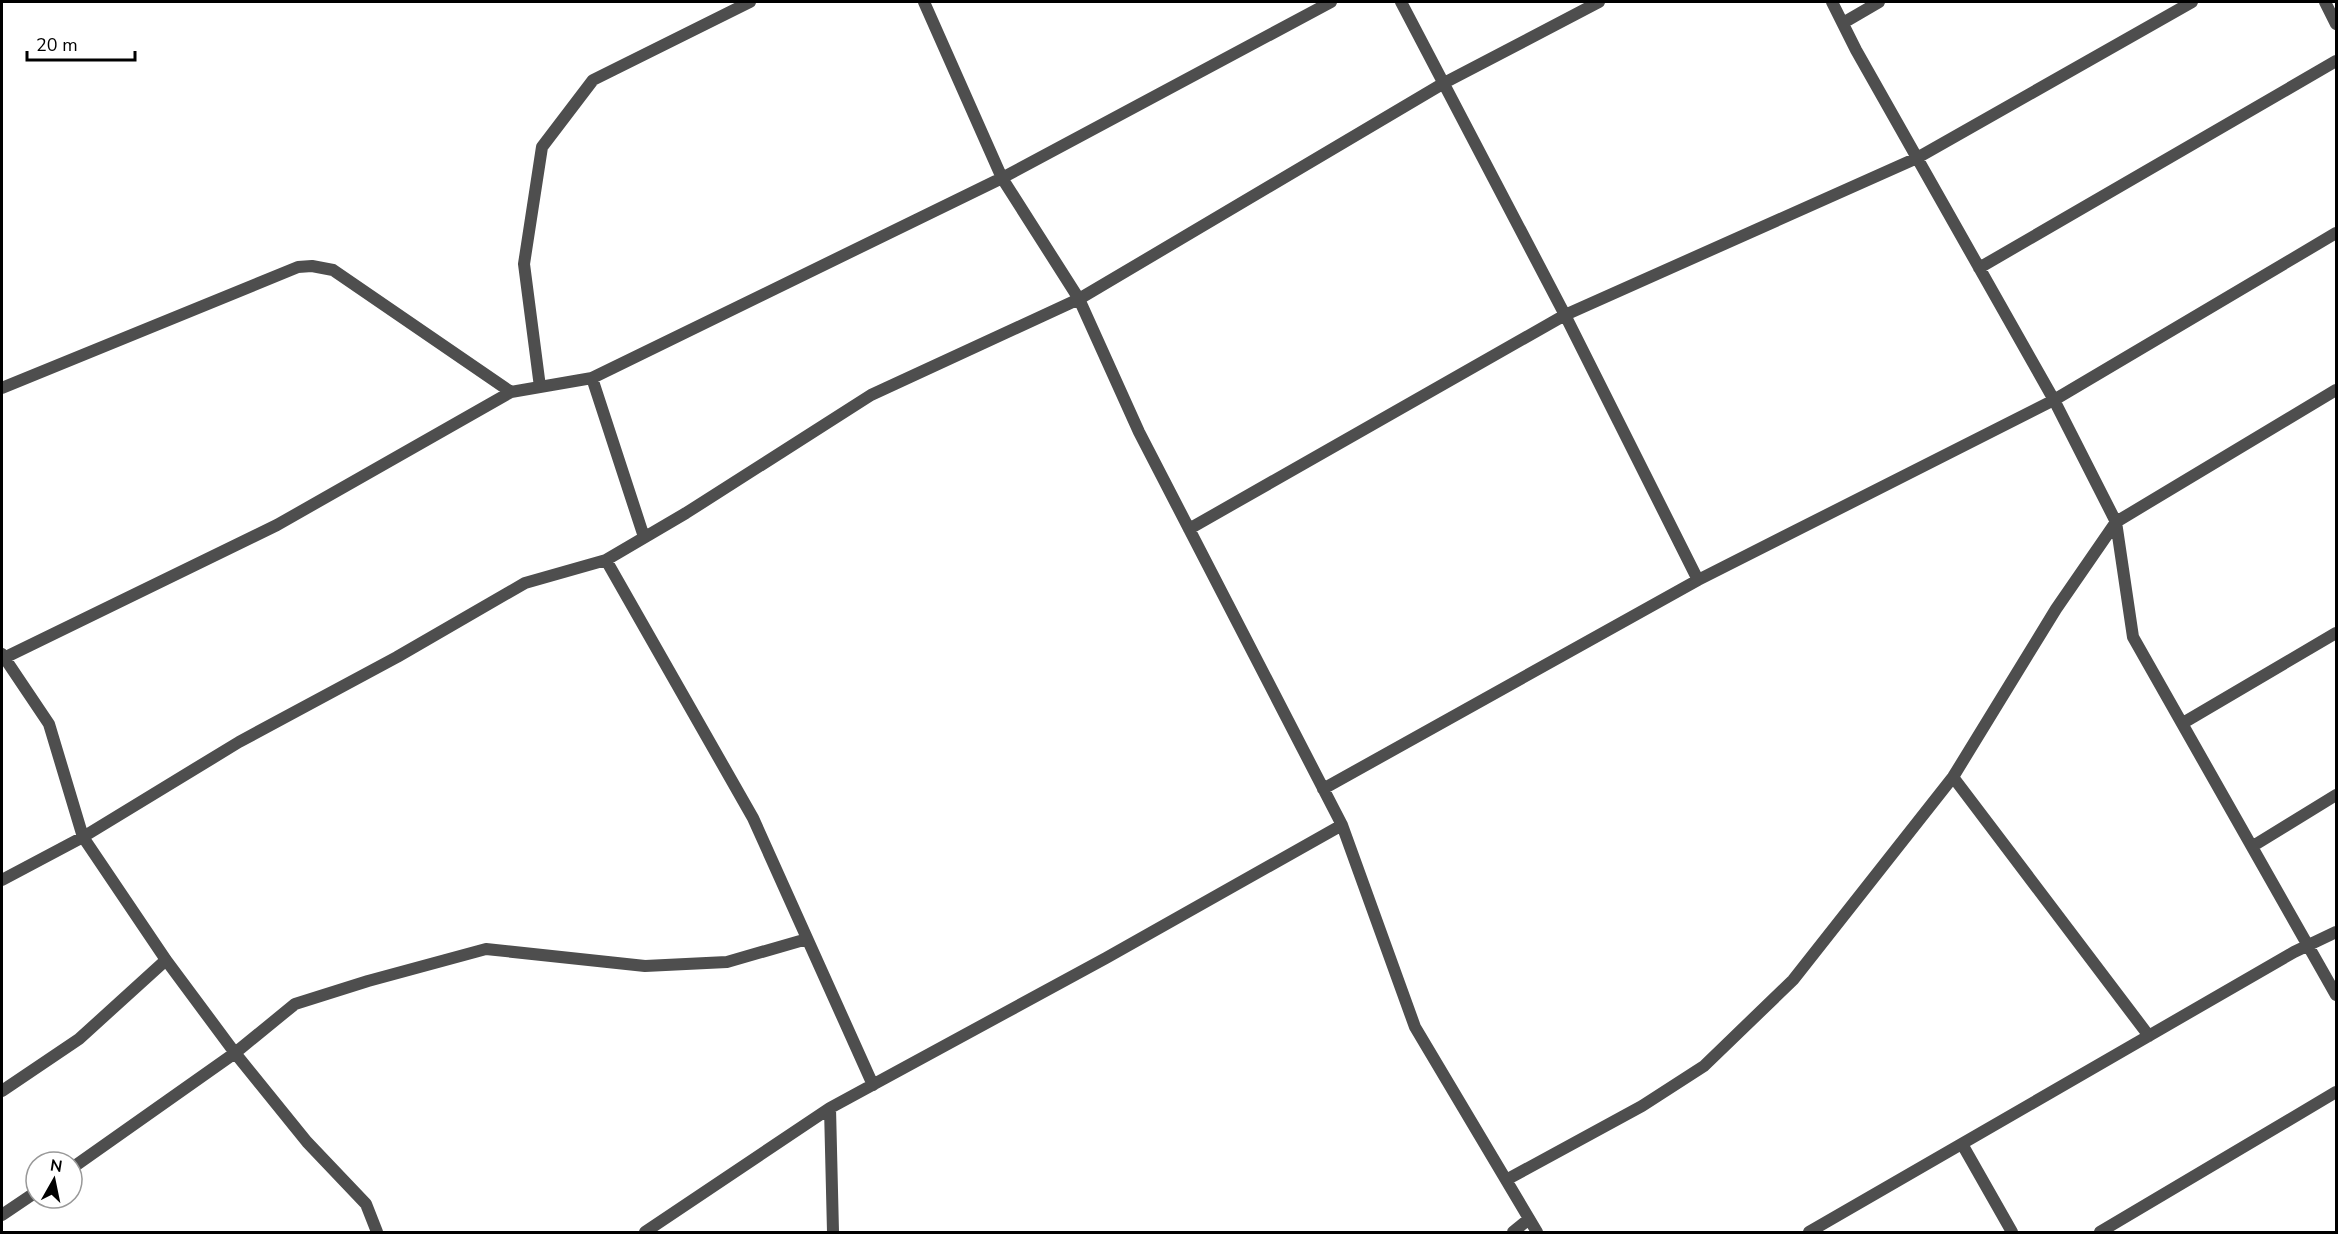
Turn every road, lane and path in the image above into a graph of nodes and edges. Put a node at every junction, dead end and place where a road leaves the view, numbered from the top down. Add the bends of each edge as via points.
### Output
1 (750, 2) edge
2 (924, 2) edge
3 (1331, 2) edge
4 (1401, 2) edge
5 (1599, 2) edge
6 (1832, 2) edge
7 (1879, 2) edge
8 (2192, 2) edge
9 (2330, 4) edge
10 (1843, 23) junction
11 (2337, 24) edge
12 (2337, 60) edge
13 (1444, 83) junction
14 (1917, 158) junction
15 (1002, 178) junction
16 (2337, 233) edge
17 (1979, 268) junction
18 (1079, 299) junction
19 (1565, 315) junction
20 (592, 378) junction
21 (540, 387) junction
22 (2, 388) edge
23 (2337, 390) edge
24 (511, 392) junction
25 (2054, 400) junction
26 (2116, 522) junction
27 (1189, 529) junction
28 (644, 537) junction
29 (606, 560) junction
30 (1698, 580) junction
31 (2337, 633) edge
32 (4, 655) edge
33 (2183, 723) junction
34 (1953, 777) junction
35 (1323, 789) junction
36 (2337, 795) edge
37 (1342, 825) junction
38 (83, 837) junction
39 (2253, 846) junction
40 (2, 880) edge
41 (2337, 932) edge
42 (807, 939) junction
43 (2310, 945) junction
44 (165, 960) junction
45 (2337, 995) edge
46 (2149, 1036) junction
47 (235, 1053) junction
48 (873, 1085) junction
49 (2, 1091) edge
50 (2337, 1092) edge
51 (830, 1108) junction
52 (1962, 1144) junction
53 (84, 1160) edge
54 (1506, 1180) junction
55 (24, 1200) edge
56 (2, 1215) edge
57 (1529, 1219) junction
58 (377, 1233) edge
59 (645, 1233) edge
60 (833, 1233) edge
61 (1513, 1233) edge
62 (1537, 1233) edge
63 (1809, 1233) edge
64 (2012, 1233) edge
65 (2100, 1233) edge

1 - 21 street via 593,80 542,147 524,264
2 - 15 street
3 - 15 street
4 - 13 street
5 - 13 street
6 - 10 street
7 - 10 street
8 - 14 street
9 - 11 street
10 - 14 street
12 - 17 street
13 - 18 street
13 - 19 street
14 - 17 street
14 - 19 street
15 - 18 street
15 - 20 street
16 - 25 street
17 - 25 street
18 - 27 street via 1139,432
18 - 28 street via 871,395
19 - 27 street
19 - 30 street
20 - 21 street
20 - 28 street
21 - 24 street
22 - 24 street via 298,267 312,266 333,270
23 - 26 street
24 - 32 street via 277,525
25 - 26 street
25 - 30 street
26 - 33 street via 2133,637
26 - 34 street via 2056,609
27 - 35 street
28 - 29 street
29 - 38 street via 525,583 239,742
29 - 42 street via 753,818
30 - 35 street
31 - 33 street
32 - 38 street via 49,724
33 - 39 street
34 - 46 street
34 - 54 street via 1793,980 1704,1066 1642,1106
35 - 37 street
36 - 39 street
37 - 48 street
37 - 54 street via 1414,1027
38 - 40 street
38 - 44 street
39 - 43 street
41 - 43 street
42 - 47 street via 727,963 645,966 486,949 295,1004
42 - 48 street
43 - 45 street
43 - 46 street
44 - 47 street
44 - 49 street via 79,1039
46 - 52 street
47 - 53 street
47 - 58 street via 307,1142 366,1204
48 - 51 street
50 - 65 street
51 - 59 street
51 - 60 street
52 - 63 street
52 - 64 street
54 - 57 street
55 - 56 street
57 - 61 street
57 - 62 street

